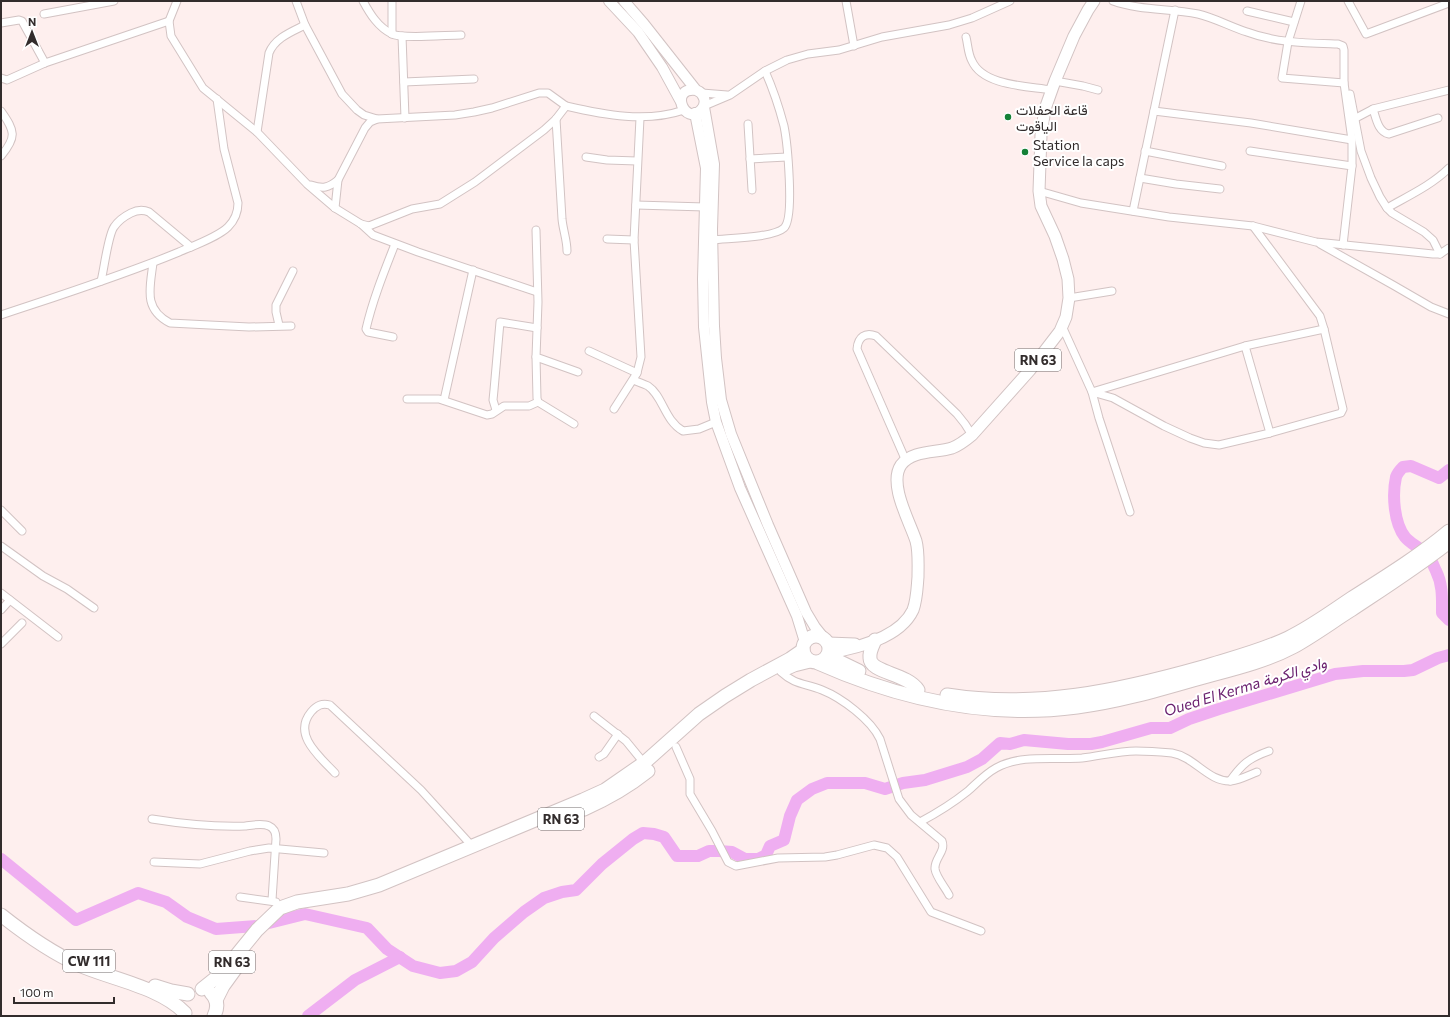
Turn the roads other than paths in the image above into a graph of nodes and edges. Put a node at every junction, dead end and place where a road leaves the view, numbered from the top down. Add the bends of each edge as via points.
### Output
1 (114, 1) edge
2 (177, 1) edge
3 (296, 1) edge
4 (363, 1) edge
5 (392, 1) edge
6 (610, 1) edge
7 (624, 1) edge
8 (846, 1) edge
9 (1010, 1) edge
10 (1094, 1) edge
11 (1113, 1) edge
12 (1301, 1) edge
13 (1348, 1) edge
14 (1449, 3) edge
15 (1175, 10) junction
16 (1247, 11) dead end
17 (44, 14) dead end
18 (169, 21) junction
19 (1294, 22) junction
20 (1, 24) edge
21 (305, 25) junction
22 (392, 34) junction
23 (461, 35) dead end
24 (402, 36) junction
25 (966, 37) dead end
26 (1288, 42) junction
27 (854, 46) junction
28 (45, 64) junction
29 (1345, 67) junction
30 (765, 71) junction
31 (1, 78) edge
32 (474, 79) dead end
33 (404, 82) junction
34 (1344, 83) junction
35 (1053, 86) junction
36 (1098, 90) dead end
37 (1449, 90) edge
38 (699, 91) junction
39 (730, 95) junction
40 (217, 99) junction
41 (680, 100) junction
42 (566, 106) junction
43 (704, 106) junction
44 (1373, 109) junction
45 (684, 110) junction
46 (1, 111) edge
47 (1154, 111) junction
48 (695, 113) junction
49 (405, 118) junction
50 (640, 118) junction
51 (1438, 118) dead end
52 (378, 119) junction
53 (556, 119) junction
54 (1354, 119) junction
55 (748, 124) dead end
56 (257, 132) junction
57 (1352, 140) junction
58 (1145, 151) junction
59 (1250, 151) dead end
60 (1, 156) edge
61 (787, 156) junction
62 (586, 157) dead end
63 (750, 159) junction
64 (637, 161) junction
65 (1222, 166) dead end
66 (1352, 166) junction
67 (1449, 168) edge
68 (1140, 178) junction
69 (338, 180) junction
70 (307, 184) junction
71 (752, 190) dead end
72 (1220, 190) dead end
73 (1039, 191) junction
74 (636, 205) junction
75 (705, 207) junction
76 (335, 208) junction
77 (1387, 208) junction
78 (1133, 211) junction
79 (361, 224) junction
80 (1253, 226) junction
81 (536, 230) dead end
82 (607, 239) dead end
83 (634, 240) junction
84 (712, 240) junction
85 (1316, 242) junction
86 (395, 244) junction
87 (1343, 245) junction
88 (191, 247) junction
89 (1449, 248) edge
90 (567, 251) dead end
91 (1440, 254) junction
92 (153, 263) junction
93 (473, 270) junction
94 (292, 271) dead end
95 (102, 281) junction
96 (1112, 291) dead end
97 (537, 292) junction
98 (1069, 298) junction
99 (1449, 314) edge
100 (1, 315) edge
101 (279, 325) junction
102 (291, 326) dead end
103 (1062, 326) junction
104 (537, 328) junction
105 (1324, 329) junction
106 (393, 337) dead end
107 (1245, 346) junction
108 (589, 351) dead end
109 (536, 357) junction
110 (578, 372) dead end
111 (637, 374) junction
112 (633, 380) junction
113 (1092, 392) junction
114 (406, 399) dead end
115 (444, 400) junction
116 (538, 402) junction
117 (614, 409) dead end
118 (496, 410) junction
119 (574, 424) dead end
120 (728, 424) junction
121 (717, 425) junction
122 (1270, 433) junction
123 (972, 435) junction
124 (906, 461) junction
125 (1, 510) edge
126 (1130, 512) dead end
127 (22, 531) dead end
128 (1449, 531) edge
129 (1449, 542) edge
130 (1, 546) edge
131 (1416, 561) junction
132 (1, 593) edge
133 (10, 600) junction
134 (94, 608) dead end
135 (1, 610) edge
136 (22, 623) dead end
137 (58, 637) dead end
138 (872, 642) junction
139 (1, 644) edge
140 (818, 651) junction
141 (781, 672) junction
142 (918, 690) junction
143 (594, 716) dead end
144 (618, 734) junction
145 (676, 747) junction
146 (1269, 751) dead end
147 (599, 757) dead end
148 (644, 763) junction
149 (1257, 772) dead end
150 (335, 773) dead end
151 (1230, 781) junction
152 (152, 819) dead end
153 (920, 822) junction
154 (472, 846) junction
155 (275, 848) junction
156 (324, 853) dead end
157 (154, 862) dead end
158 (949, 895) dead end
159 (240, 897) dead end
160 (1, 905) edge
161 (278, 908) junction
162 (1, 914) edge
163 (981, 931) dead end
164 (260, 933) junction
165 (202, 989) junction
166 (188, 994) junction
167 (216, 1000) junction
168 (186, 1014) edge
169 (214, 1016) edge

1 - 17 street
2 - 18 street
3 - 21 street
4 - 22 street via 377,22
5 - 22 street
6 - 41 main road via 638,32 662,67
7 - 38 main road
8 - 27 street
9 - 27 street via 949,25 882,37
10 - 35 main road, RN 63 via 1074,36
11 - 15 street via 1124,5
12 - 19 street
13 - 14 street via 1366,34
15 - 26 street via 1199,14 1247,33
15 - 47 street
16 - 19 street
18 - 28 street
18 - 40 street via 171,36 203,88
19 - 26 street
20 - 28 street via 22,21
21 - 52 street via 342,94 364,115
21 - 56 street via 279,39 271,48
22 - 24 street
23 - 24 street
24 - 33 street
25 - 35 street via 972,62 985,75 998,81
26 - 29 street via 1343,46
26 - 34 street via 1282,78
27 - 30 street via 808,54 787,60
28 - 31 street via 7,80
29 - 34 street
29 - 54 street
30 - 39 street
30 - 61 street via 773,87 784,128
32 - 33 street
33 - 49 street
34 - 57 street
35 - 36 street via 1083,86
35 - 73 main road, RN 63 via 1045,109 1041,135
37 - 44 street
38 - 39 street via 713,95
38 - 41 main road via 687,91
38 - 43 main road via 705,101
39 - 43 street
40 - 56 street
40 - 88 street via 224,148 238,210 227,228
41 - 45 main road
42 - 49 street via 548,93 540,93 474,112
42 - 50 street
42 - 53 street
43 - 48 main road
43 - 84 main road via 714,164
44 - 51 street via 1380,130 1389,134
44 - 54 street
45 - 48 main road
45 - 50 street via 668,116
46 - 60 street via 10,124 12,134 10,146
47 - 57 street via 1251,122
47 - 58 street
48 - 75 main road via 706,168
49 - 52 street
50 - 64 street
52 - 69 street via 370,122 365,128
53 - 79 street via 475,182 440,204 412,209 369,226
53 - 90 street via 562,219
54 - 77 street via 1361,151 1371,178
55 - 63 street
56 - 70 street
57 - 66 street
58 - 65 street
58 - 68 street
59 - 66 street
61 - 63 street
61 - 84 street via 789,214 784,228 772,234
62 - 64 street
63 - 71 street
64 - 74 street
66 - 87 street
67 - 77 street via 1424,187
68 - 72 street
68 - 78 street
69 - 70 street via 324,188
69 - 76 street
70 - 76 street
73 - 78 street via 1081,203
73 - 98 main road, RN 63 via 1041,206 1056,236 1063,259
74 - 75 street
74 - 83 street
75 - 121 main road via 704,327 709,382
76 - 79 street
77 - 91 street via 1428,235
78 - 80 street
79 - 86 street via 373,235
80 - 85 street
80 - 105 street via 1317,312
81 - 97 street
82 - 83 street
83 - 111 street via 641,357
84 - 120 main road via 716,358 721,400
85 - 87 street
85 - 99 street via 1430,307
86 - 93 street
86 - 106 street via 366,329 368,332
87 - 91 street
88 - 92 street
88 - 95 street via 149,212 138,210 118,222 112,231
89 - 91 street
92 - 95 street
92 - 101 street via 149,295 151,304 162,319 170,323 249,327
93 - 97 street
93 - 115 street
94 - 101 street via 276,305
95 - 100 street
96 - 98 street
97 - 104 street
98 - 103 main road, RN 63
101 - 102 street
103 - 113 street
103 - 123 main road, RN 63 via 1030,370
104 - 109 street
104 - 118 street via 500,322 493,400
105 - 107 street
105 - 122 street via 1342,412
107 - 113 street
107 - 122 street
108 - 111 street
109 - 110 street
109 - 116 street
111 - 112 street
112 - 117 street
112 - 121 street via 648,386 654,392 673,424 683,431
113 - 122 street via 1113,398 1164,426 1204,443 1219,445
113 - 126 street
114 - 115 street
115 - 118 street via 487,415
116 - 118 street via 529,406 504,406
116 - 119 street
120 - 121 main road
120 - 140 main road via 768,525 815,627
121 - 140 main road via 740,488 797,616
123 - 124 main road, RN 63 via 952,448 924,453 910,457
123 - 124 street via 957,414 876,336 863,336 858,342 858,349
124 - 138 main road, RN 63 via 897,477 899,494 918,551 917,594 912,611 903,623
125 - 127 street
128 - 131 highway
129 - 131 highway
130 - 134 street
131 - 140 highway via 1305,640 1279,654 1186,682 1101,703 1069,708 997,710 922,699 849,676
131 - 142 highway via 1288,638 1258,651 1174,675 1114,690 1039,700 975,699
132 - 133 street
133 - 135 street
133 - 137 street
136 - 139 street
138 - 140 main road, RN 63 via 853,648
138 - 142 highway via 872,664 909,680
140 - 141 highway, RN 63
140 - 142 highway via 863,672
140 - 148 highway via 790,659 734,689 699,714
141 - 145 highway, RN 63 via 730,702
141 - 153 street via 790,680 817,688 843,701 872,727 878,735 899,799
143 - 144 street
144 - 147 street
144 - 148 street
145 - 161 highway, RN 63 via 626,788 605,800 381,893 354,901 293,910
145 - 163 street via 690,779 690,794 730,864 736,866 778,858 825,857 870,846 883,846 894,854 931,912
146 - 151 street via 1245,762
148 - 154 highway, RN 63 via 605,790
149 - 151 street
150 - 154 street via 313,749 305,731 306,718 315,707 322,704 330,705 421,790
151 - 153 street via 1213,777 1189,759 1171,753 1136,751 1082,758 1020,760 1001,765 991,771 952,803
152 - 155 street via 212,826 269,826 276,835
153 - 158 street via 943,843 943,850 935,869
154 - 161 highway, RN 63 via 358,892 296,902
155 - 156 street
155 - 157 street via 263,848 200,864
155 - 161 street
159 - 161 street
160 - 166 highway, CW 111 via 39,934 76,955 166,989
161 - 164 highway, RN 63
162 - 168 highway, CW 111 via 34,940 60,956 157,994 174,1003
164 - 165 highway, RN 63 via 225,970
164 - 167 highway, RN 63
165 - 166 highway
165 - 167 highway via 211,993
166 - 168 highway via 183,1004
167 - 169 highway

